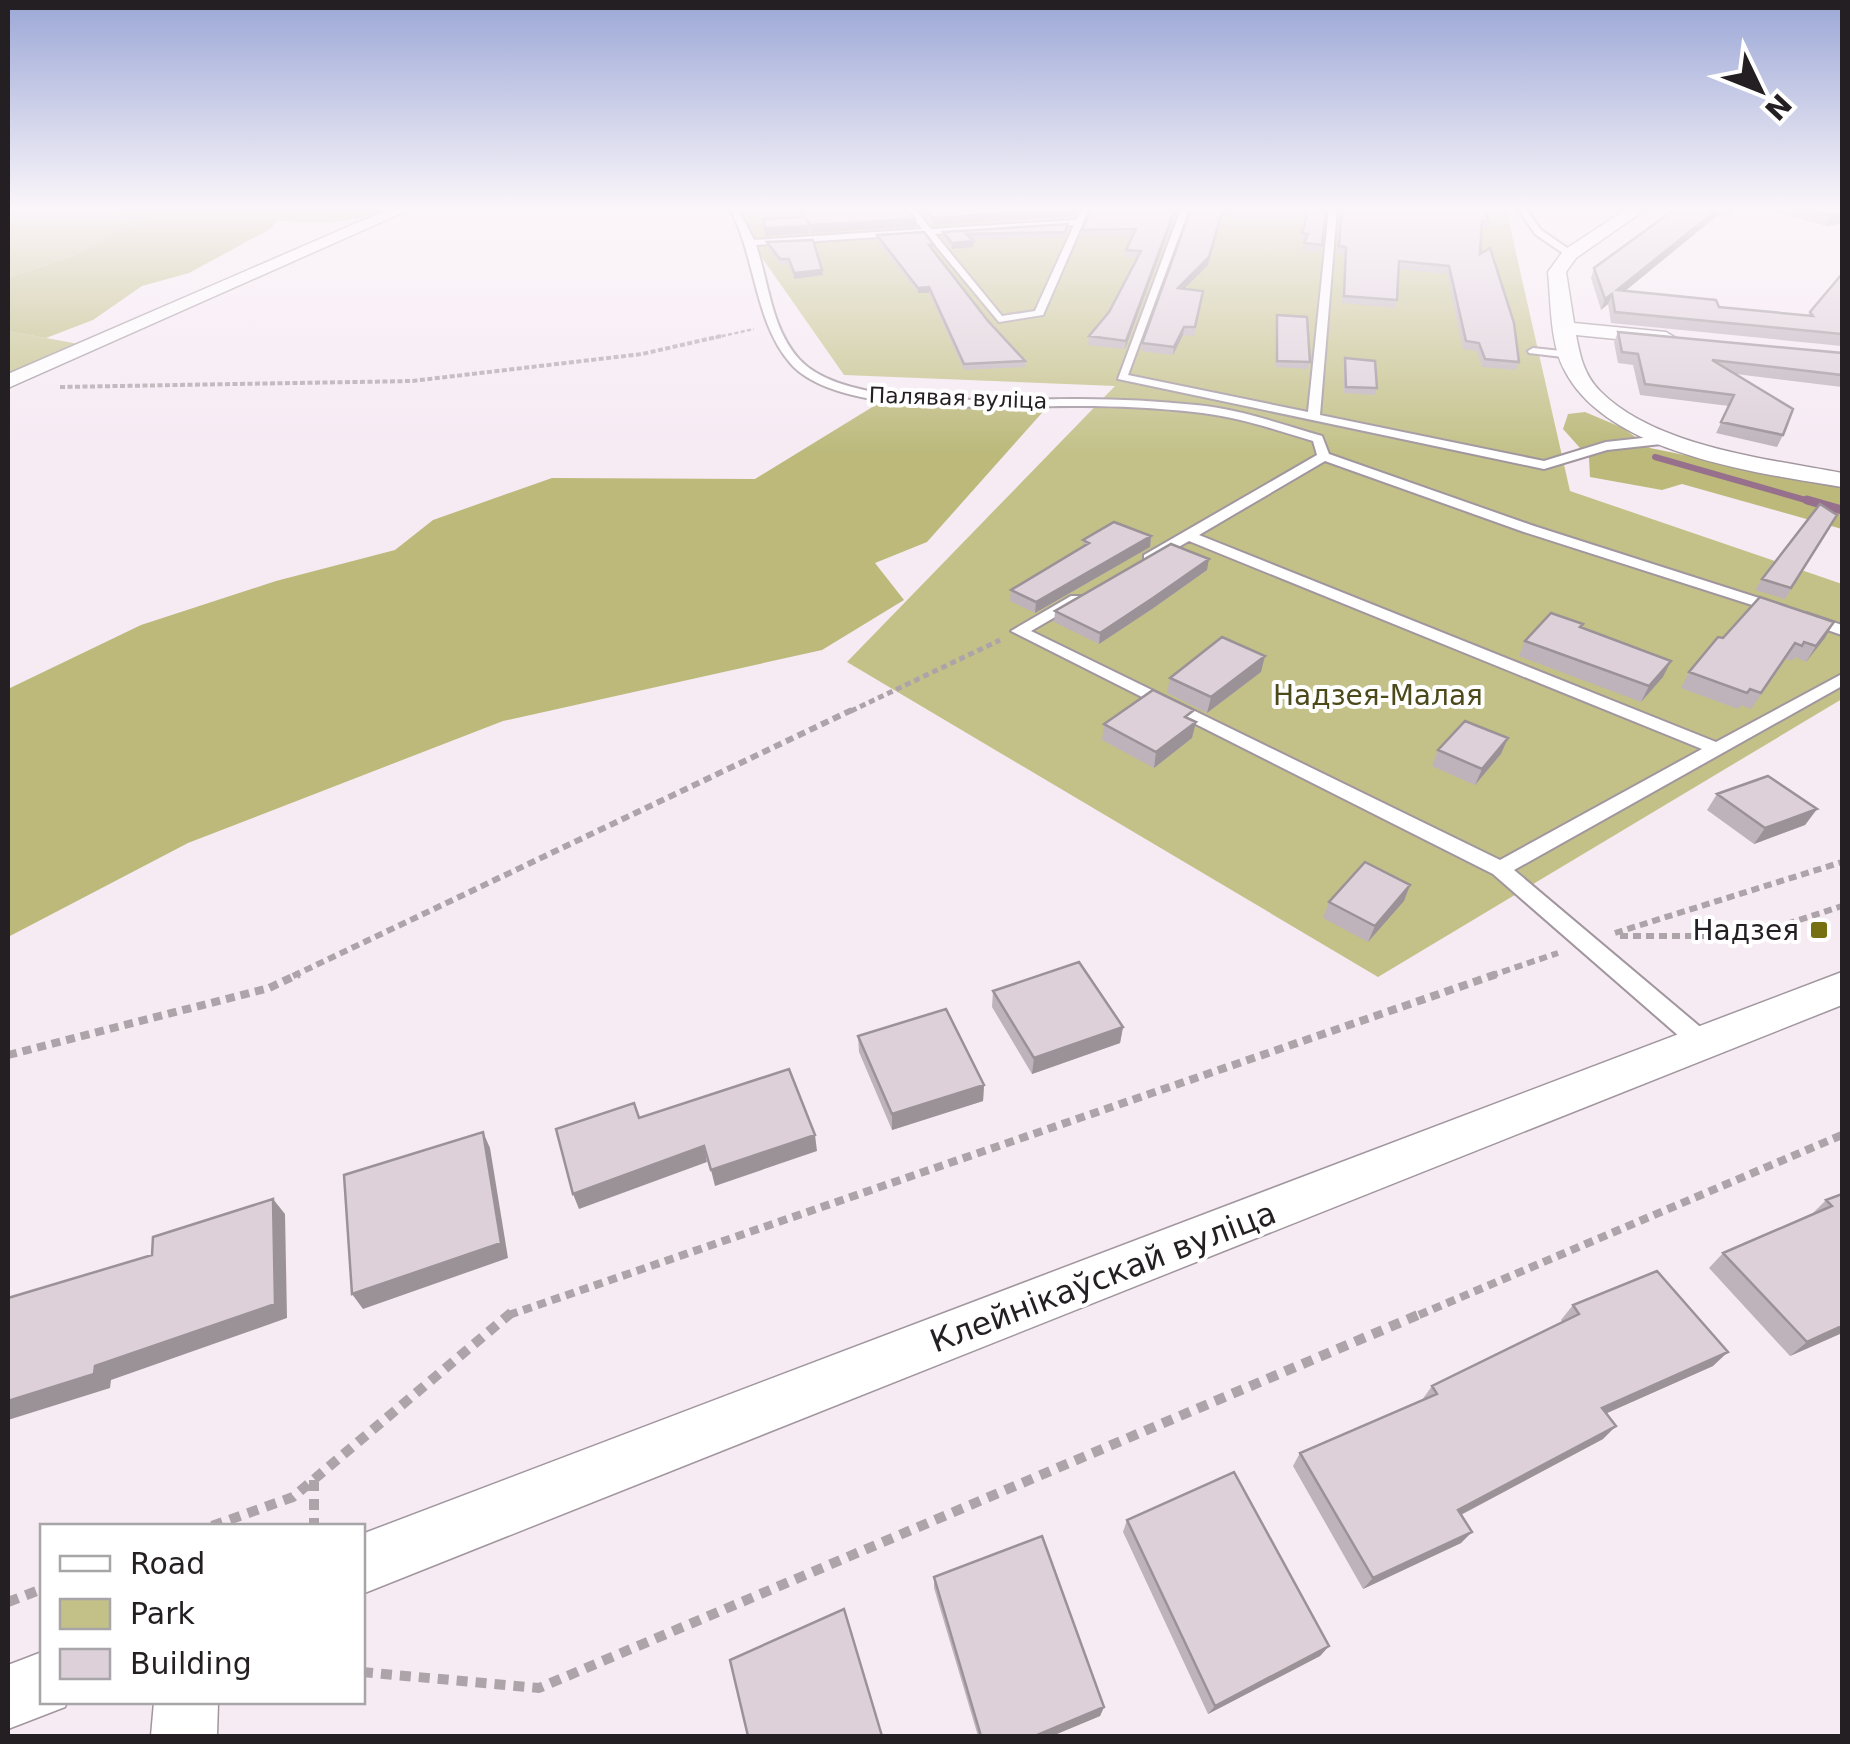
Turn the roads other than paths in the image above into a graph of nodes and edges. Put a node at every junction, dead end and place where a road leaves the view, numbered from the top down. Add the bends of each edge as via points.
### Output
1 (217, 290) edge
2 (761, 290) edge
3 (976, 290) edge
4 (1049, 290) edge
5 (1154, 290) edge
6 (1326, 290) edge
7 (1560, 290) edge
8 (1568, 328) junction
9 (1686, 340) edge
10 (1533, 351) dead end
11 (1571, 355) junction
12 (8, 382) edge
13 (1314, 416) junction
14 (1670, 439) junction
15 (1324, 456) junction
16 (1842, 480) edge
17 (1190, 536) junction
18 (1138, 564) edge
19 (1088, 593) edge
20 (1842, 630) edge
21 (1842, 679) edge
22 (1718, 749) junction
23 (1500, 869) junction
24 (1842, 988) edge
25 (1703, 1044) junction
26 (365, 1563) edge
27 (40, 1685) edge
28 (8, 1697) edge
29 (186, 1704) edge
30 (184, 1736) edge

1 - 12 street
2 - 15 lane, Палявая вуліца via 783,344 814,378 860,396 1115,403 1242,415 1318,439
3 - 4 lane via 999,319 1040,313
5 - 13 lane via 1122,377
6 - 13 lane
7 - 8 street
8 - 9 street
8 - 11 street
10 - 11 lane
11 - 14 street via 1590,394
13 - 14 lane via 1544,465 1593,448
14 - 16 street
15 - 17 lane
15 - 20 lane
17 - 18 lane
17 - 22 lane
19 - 23 lane via 1020,631
21 - 22 lane
22 - 23 lane
23 - 25 lane
24 - 25 street, Клейнікаўскай вуліца
25 - 26 street, Клейнікаўскай вуліца
27 - 28 street
29 - 30 street

